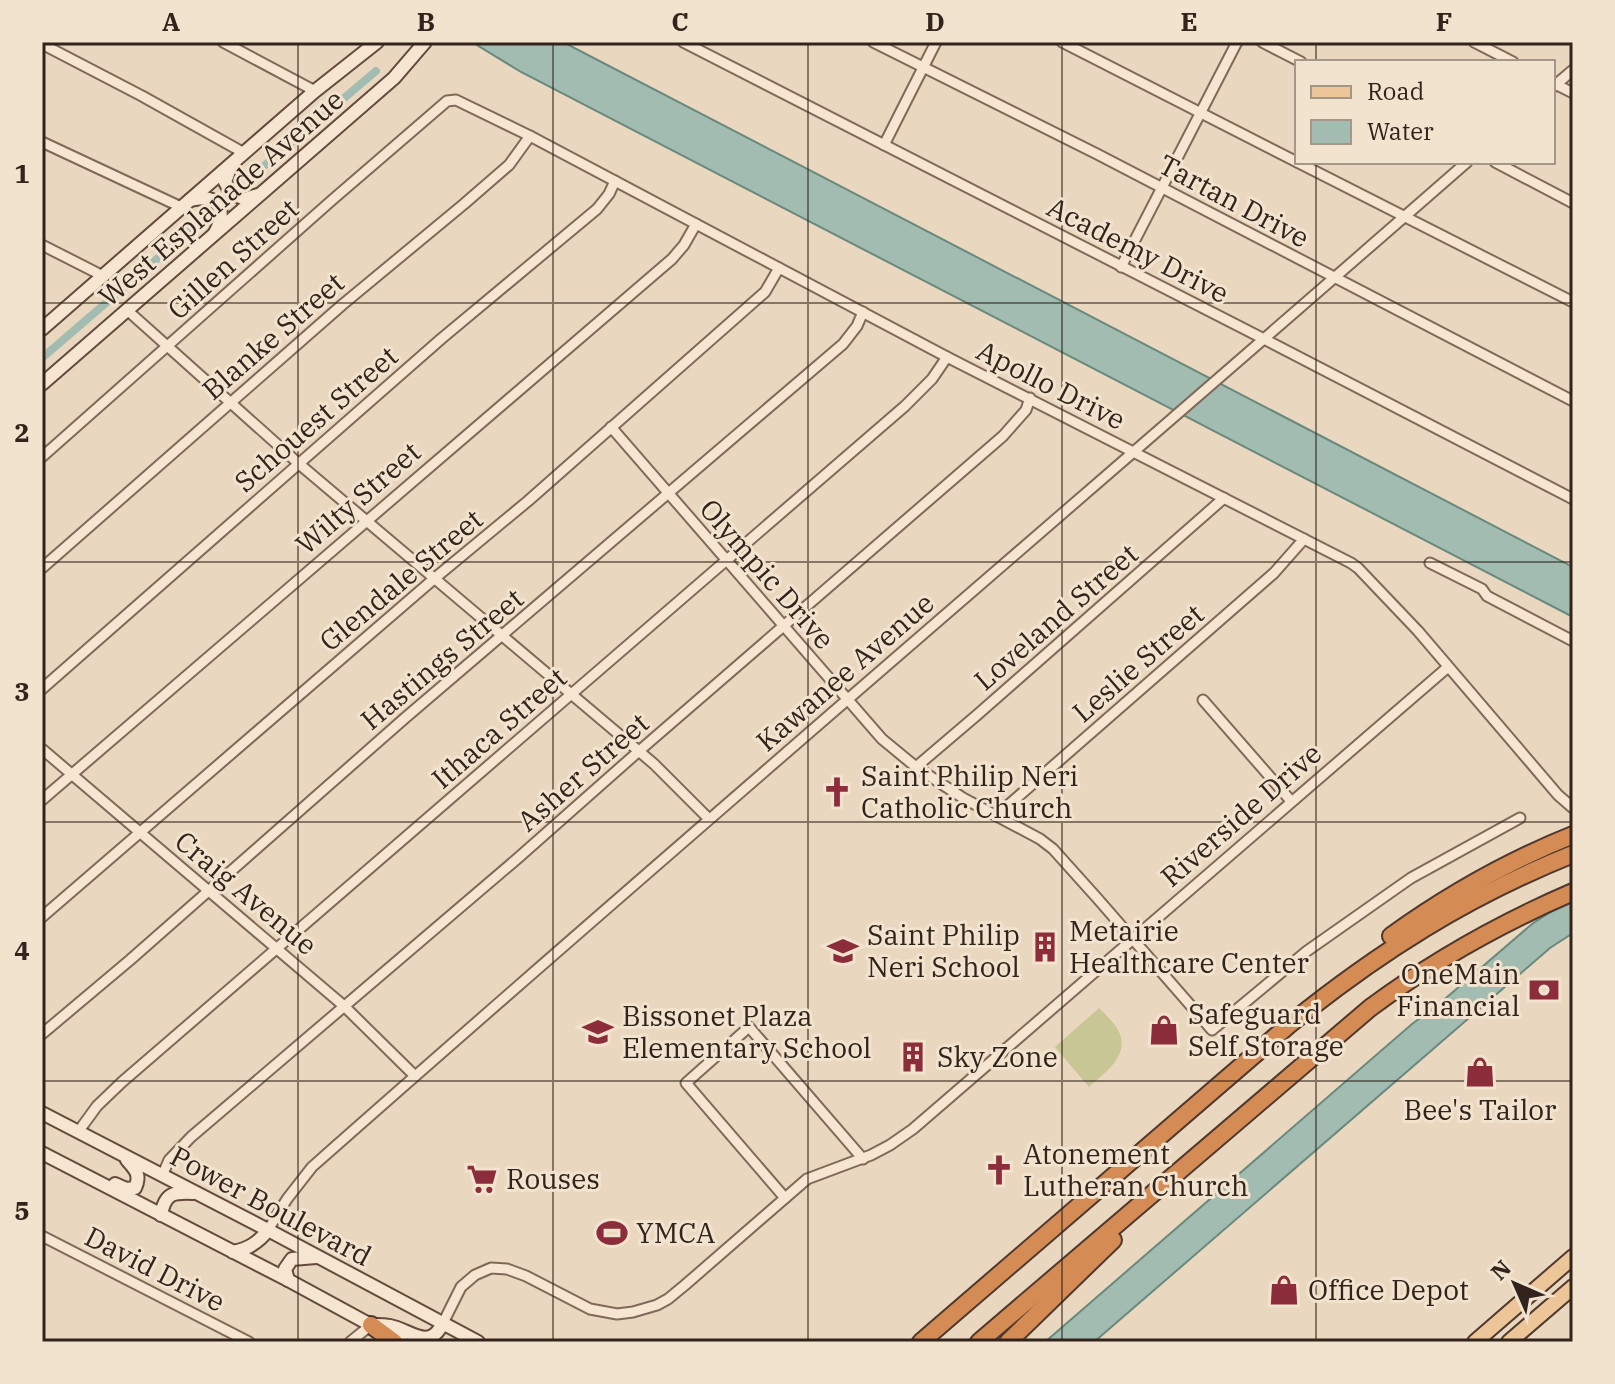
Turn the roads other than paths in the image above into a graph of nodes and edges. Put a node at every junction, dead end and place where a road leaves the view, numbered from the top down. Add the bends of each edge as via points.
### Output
1 (223, 42) edge
2 (377, 42) edge
3 (425, 42) edge
4 (683, 42) edge
5 (873, 42) edge
6 (936, 42) edge
7 (1062, 42) edge
8 (1237, 42) edge
9 (1262, 42) edge
10 (1474, 42) edge
11 (42, 44) edge
12 (1297, 60) edge
13 (1509, 60) edge
14 (923, 68) junction
15 (1573, 70) edge
16 (1555, 84) edge
17 (315, 91) junction
18 (456, 100) joint
19 (1201, 113) junction
20 (530, 136) junction
21 (42, 142) edge
22 (884, 145) junction
23 (244, 153) junction
24 (1295, 161) edge
25 (232, 163) junction
26 (1301, 164) edge
27 (1465, 164) edge
28 (1499, 164) edge
29 (615, 181) junction
30 (1162, 188) junction
31 (264, 192) junction
32 (185, 203) junction
33 (1573, 203) edge
34 (1405, 216) junction
35 (696, 224) junction
36 (214, 236) junction
37 (42, 245) edge
38 (1121, 267) junction
39 (779, 268) junction
40 (103, 276) junction
41 (1335, 278) junction
42 (1573, 302) edge
43 (127, 310) junction
44 (863, 312) junction
45 (42, 329) edge
46 (1264, 339) junction
47 (167, 347) junction
48 (947, 357) junction
49 (42, 384) edge
50 (1030, 398) junction
51 (1573, 401) edge
52 (230, 403) junction
53 (611, 427) junction
54 (1134, 451) junction
55 (42, 457) edge
56 (298, 463) junction
57 (668, 494) junction
58 (1224, 498) junction
59 (1573, 499) edge
60 (365, 521) junction
61 (1304, 539) junction
62 (725, 559) junction
63 (1430, 563) dead end
64 (42, 568) edge
65 (435, 578) junction
66 (784, 626) junction
67 (503, 636) junction
68 (1573, 641) edge
69 (1448, 667) junction
70 (42, 689) edge
71 (572, 694) junction
72 (847, 700) junction
73 (1203, 700) dead end
74 (42, 749) edge
75 (639, 751) junction
76 (916, 767) junction
77 (71, 774) junction
78 (42, 800) edge
79 (1291, 801) junction
80 (1573, 808) edge
81 (997, 815) junction
82 (1520, 818) dead end
83 (709, 819) junction
84 (140, 832) junction
85 (1573, 835) edge
86 (1573, 854) edge
87 (209, 890) junction
88 (1573, 892) edge
89 (42, 917) edge
90 (1132, 939) junction
91 (277, 948) junction
92 (344, 1006) junction
93 (1290, 1024) junction
94 (42, 1034) edge
95 (415, 1076) junction
96 (42, 1113) edge
97 (1232, 1125) junction
98 (78, 1132) junction
99 (42, 1153) edge
100 (124, 1156) junction
101 (863, 1159) junction
102 (162, 1176) junction
103 (100, 1183) junction
104 (196, 1193) junction
105 (785, 1198) junction
106 (161, 1215) junction
107 (268, 1230) junction
108 (42, 1236) edge
109 (233, 1252) junction
110 (319, 1257) junction
111 (1573, 1257) edge
112 (288, 1280) junction
113 (1573, 1287) edge
114 (1529, 1296) junction
115 (418, 1310) junction
116 (443, 1323) junction
117 (371, 1325) junction
118 (400, 1339) edge
119 (249, 1342) edge
120 (350, 1342) edge
121 (478, 1342) edge
122 (921, 1342) edge
123 (979, 1342) edge
124 (1008, 1342) edge
125 (1475, 1342) edge
126 (1488, 1342) edge
127 (1509, 1342) edge

1 - 17 street
2 - 17 main road, West Esplanade Avenue
3 - 31 main road, West Esplanade Avenue via 394,78
4 - 22 street, Academy Drive
5 - 14 street, Tartan Drive
6 - 14 street
7 - 19 street
8 - 19 street
9 - 12 street
10 - 13 street
11 - 23 street
14 - 22 street
14 - 30 street, Tartan Drive
15 - 16 street
17 - 23 main road, West Esplanade Avenue
18 - 20 street, Apollo Drive
18 - 47 street, Gillen Street via 447,101
19 - 24 street
19 - 30 street
20 - 29 street, Apollo Drive
20 - 52 street, Blanke Street via 509,165
21 - 32 street
22 - 38 street, Academy Drive
23 - 25 main road, West Esplanade Avenue
25 - 31 main road via 225,182 231,193 245,199
25 - 32 main road, West Esplanade Avenue
26 - 34 street
27 - 34 street, Kawanee Avenue
28 - 33 street
29 - 35 street, Apollo Drive
29 - 56 street, Schouest Street via 597,209
30 - 38 street
30 - 41 street, Tartan Drive
31 - 36 main road, West Esplanade Avenue
32 - 36 main road via 200,197 218,204 221,223
32 - 40 main road, West Esplanade Avenue
34 - 41 street, Kawanee Avenue
34 - 42 street
35 - 39 street, Apollo Drive
35 - 60 street, Wilty Street via 672,259
36 - 43 main road, West Esplanade Avenue
37 - 40 street
38 - 46 street, Academy Drive
39 - 44 street, Apollo Drive
39 - 53 street, Glendale Street via 765,292
40 - 45 main road, West Esplanade Avenue
41 - 46 street, Kawanee Avenue
41 - 51 street, Tartan Drive
43 - 47 street
43 - 49 main road, West Esplanade Avenue
44 - 48 street, Apollo Drive
44 - 57 street, Hastings Street via 843,344
46 - 54 street, Kawanee Avenue
46 - 59 street, Academy Drive
47 - 52 street
47 - 55 street, Gillen Street
48 - 50 street, Apollo Drive
48 - 62 street, Ithaca Street via 905,406
50 - 54 street, Apollo Drive
50 - 66 street, Asher Street via 1003,436
52 - 56 street
52 - 64 street, Blanke Street
53 - 57 street, Olympic Drive
53 - 65 street, Glendale Street
54 - 58 street, Apollo Drive
54 - 72 street, Kawanee Avenue
56 - 60 street
56 - 70 street, Schouest Street
57 - 62 street, Olympic Drive
57 - 67 street, Hastings Street
58 - 61 street, Apollo Drive
58 - 76 street, Loveland Street
60 - 65 street
60 - 77 street, Wilty Street
61 - 69 street, Apollo Drive via 1358,568
61 - 81 street, Leslie Street via 1274,573
62 - 66 street, Olympic Drive
62 - 71 street, Ithaca Street
63 - 68 street
65 - 67 street
65 - 84 street, Glendale Street
66 - 72 street, Olympic Drive
66 - 75 street, Asher Street
67 - 71 street
67 - 87 street, Hastings Street
69 - 79 street, Riverside Drive
69 - 80 street, Apollo Drive
71 - 75 street
71 - 91 street, Ithaca Street
72 - 76 street, Olympic Drive
72 - 83 street, Kawanee Avenue
73 - 79 street
74 - 77 street, Craig Avenue
75 - 83 street
75 - 92 street, Asher Street
76 - 81 street, Olympic Drive
77 - 78 street, Wilty Street
77 - 84 street, Craig Avenue
79 - 90 street, Riverside Drive
81 - 90 street, Olympic Drive via 1053,849
82 - 90 street, Olympic Drive via 1411,878 1307,951 1212,1030
83 - 95 street, Kawanee Avenue
84 - 87 street, Craig Avenue
84 - 89 street, Glendale Street
85 - 93 highway via 1431,908 1337,978
86 - 93 highway via 1474,899 1411,935
87 - 91 street, Craig Avenue
87 - 94 street, Hastings Street
88 - 97 highway via 1480,937 1407,981
90 - 101 street, Riverside Drive via 913,1129
91 - 92 street, Craig Avenue
91 - 98 street, Ithaca Street via 122,1082
92 - 95 street, Craig Avenue
92 - 102 street, Asher Street via 191,1137
93 - 122 highway
95 - 107 street, Kawanee Avenue via 312,1167
96 - 98 main road, Power Boulevard
97 - 123 highway
97 - 124 highway
98 - 100 main road, Power Boulevard
99 - 103 main road, Power Boulevard
100 - 102 main road, Power Boulevard
100 - 103 main road via 137,1170 135,1188
101 - 105 street, Riverside Drive via 807,1179
101 - 105 street via 749,1027 686,1083
102 - 104 main road, Power Boulevard
103 - 106 main road, Power Boulevard
104 - 106 main road via 170,1195
104 - 107 main road, Power Boulevard
105 - 116 street, Riverside Drive via 657,1305 617,1314 590,1309 526,1276 491,1268 461,1287
106 - 109 main road, Power Boulevard
107 - 109 main road via 246,1250
107 - 110 main road, Power Boulevard
108 - 119 street, David Drive
109 - 112 main road, Power Boulevard
110 - 112 main road via 292,1259 285,1269
110 - 115 main road, Power Boulevard
111 - 114 main road
112 - 117 main road, Power Boulevard
113 - 127 main road
114 - 125 main road
114 - 126 main road via 1514,1319
115 - 116 main road, Power Boulevard
115 - 118 main road via 419,1326
116 - 118 main road via 433,1336
116 - 121 main road, Power Boulevard
117 - 118 highway
117 - 120 street

